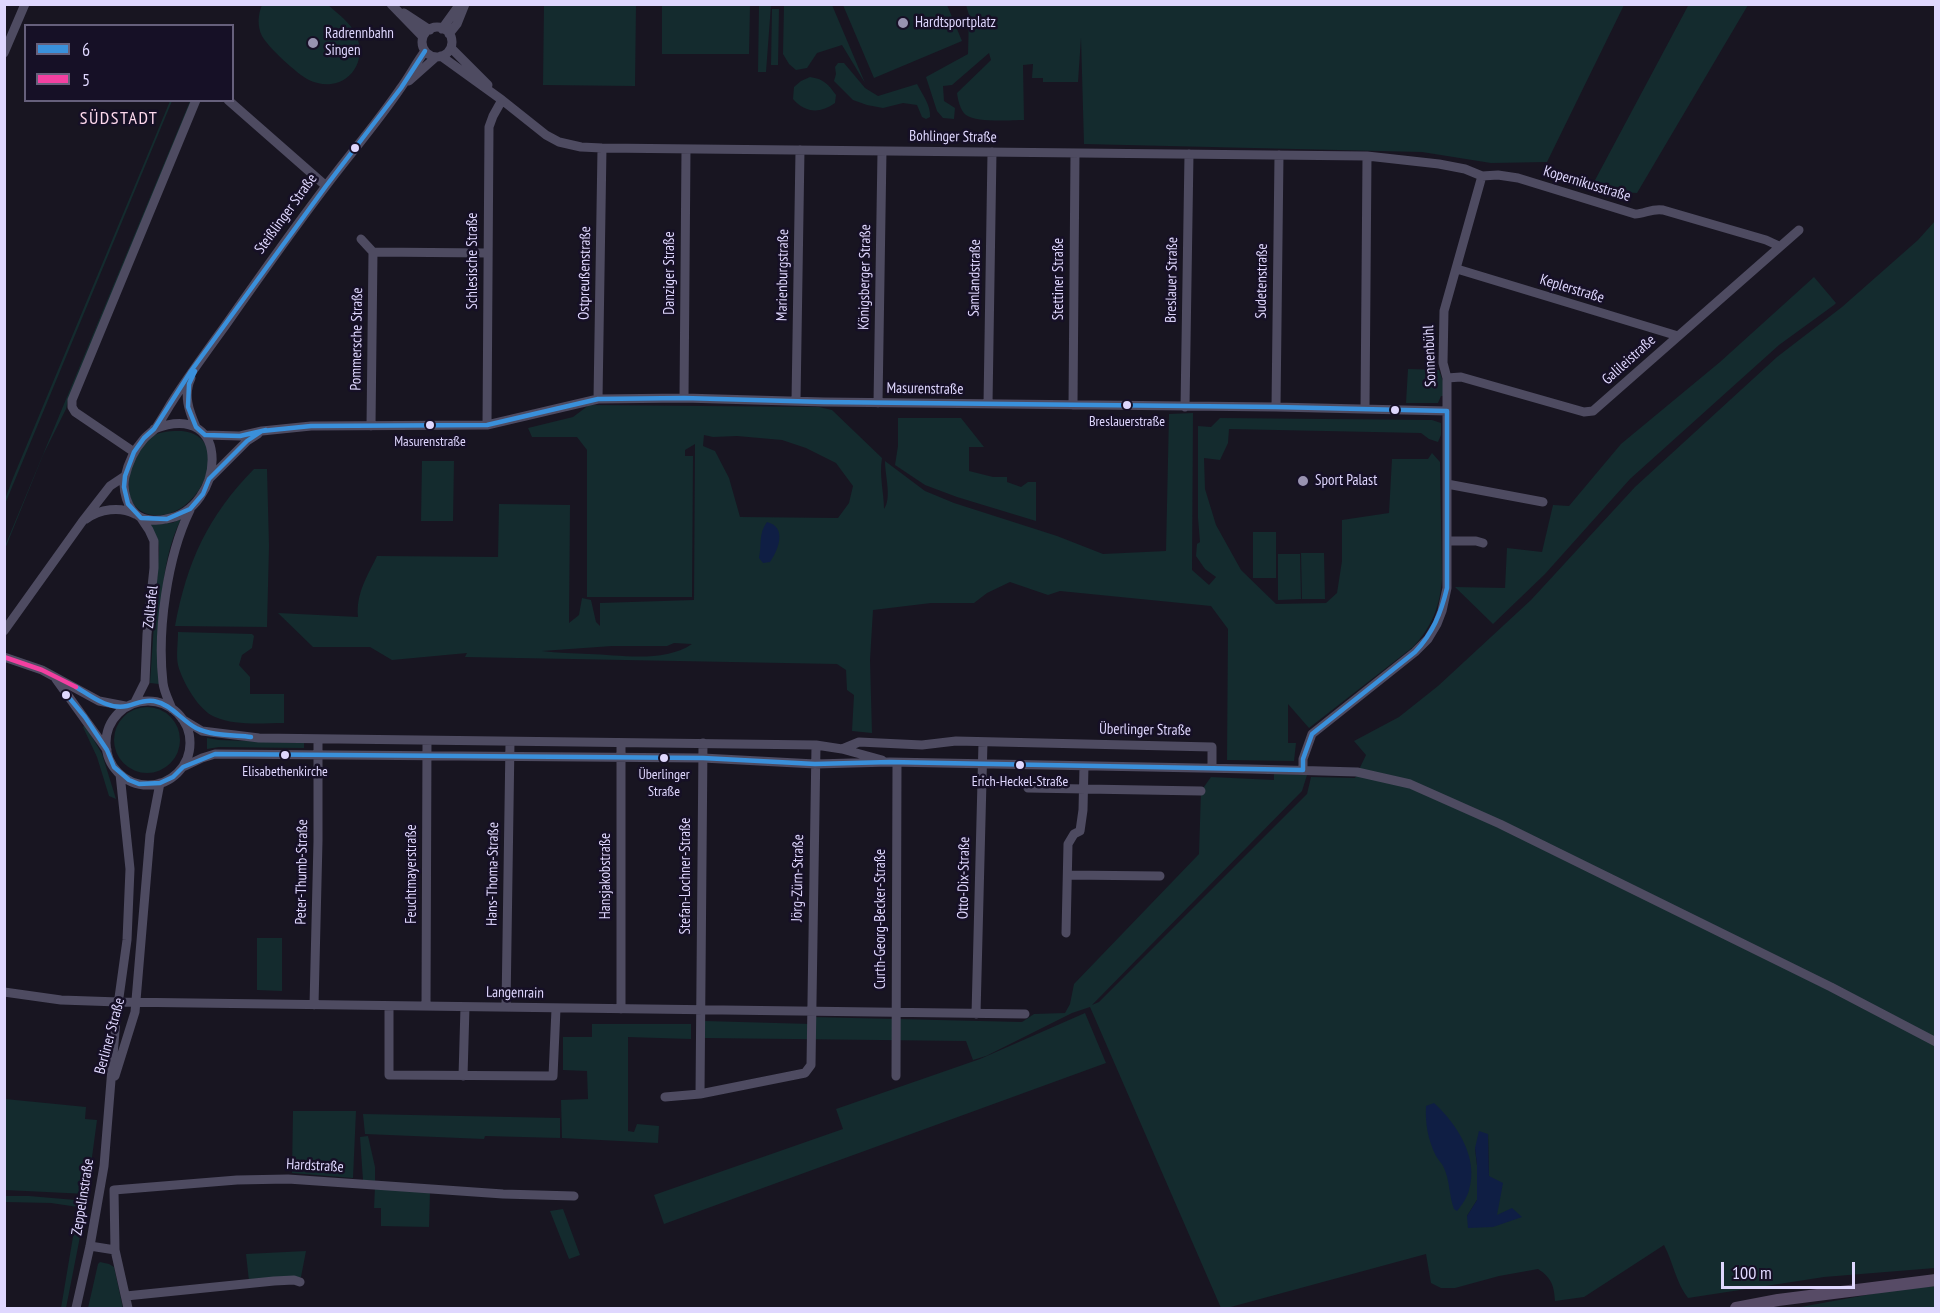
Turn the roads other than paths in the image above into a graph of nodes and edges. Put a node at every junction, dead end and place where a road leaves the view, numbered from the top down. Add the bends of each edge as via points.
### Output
1 (25, 4) edge
2 (392, 4) edge
3 (460, 4) edge
4 (465, 4) edge
5 (445, 31) junction
6 (426, 33) junction
7 (451, 48) junction
8 (425, 51) junction
9 (4, 53) edge
10 (439, 57) junction
11 (401, 88) junction
12 (502, 100) junction
13 (195, 102) edge
14 (230, 102) edge
15 (602, 148) junction
16 (686, 149) junction
17 (800, 150) junction
18 (882, 151) junction
19 (992, 152) junction
20 (1075, 153) junction
21 (1189, 154) junction
22 (1278, 155) junction
23 (1367, 156) junction
24 (1418, 161) joint
25 (1482, 176) junction
26 (326, 186) junction
27 (1799, 230) dead end
28 (361, 239) dead end
29 (1779, 246) junction
30 (373, 252) junction
31 (488, 253) junction
32 (1457, 269) junction
33 (1678, 336) junction
34 (200, 361) junction
35 (1447, 378) junction
36 (684, 398) junction
37 (598, 399) junction
38 (796, 401) junction
39 (878, 403) junction
40 (988, 404) junction
41 (1073, 405) junction
42 (1185, 407) junction
43 (1276, 407) junction
44 (1365, 409) junction
45 (1447, 411) junction
46 (487, 425) junction
47 (371, 426) junction
48 (196, 427) junction
49 (154, 429) junction
50 (261, 431) junction
51 (205, 435) junction
52 (134, 452) junction
53 (125, 476) junction
54 (209, 479) junction
55 (1447, 484) junction
56 (1543, 502) dead end
57 (190, 509) junction
58 (139, 516) junction
59 (82, 522) junction
60 (1448, 541) junction
61 (1483, 543) dead end
62 (4, 631) edge
63 (4, 657) edge
64 (55, 678) junction
65 (135, 702) junction
66 (125, 706) junction
67 (172, 709) junction
68 (182, 719) junction
69 (318, 739) junction
70 (427, 741) junction
71 (510, 742) junction
72 (983, 742) junction
73 (621, 743) junction
74 (703, 743) junction
75 (816, 745) junction
76 (842, 749) junction
77 (107, 750) junction
78 (318, 755) junction
79 (427, 756) junction
80 (510, 756) junction
81 (621, 757) junction
82 (703, 758) junction
83 (893, 763) junction
84 (815, 764) junction
85 (981, 764) junction
86 (1084, 766) junction
87 (183, 767) junction
88 (1212, 768) junction
89 (1303, 770) junction
90 (120, 774) junction
91 (160, 783) junction
92 (1028, 788) dead end
93 (1083, 789) junction
94 (1201, 791) dead end
95 (1068, 875) junction
96 (1160, 876) dead end
97 (1066, 933) dead end
98 (4, 992) edge
99 (119, 1002) junction
100 (136, 1003) junction
101 (314, 1005) junction
102 (389, 1006) junction
103 (426, 1006) junction
104 (465, 1007) junction
105 (506, 1007) junction
106 (556, 1009) junction
107 (621, 1009) junction
108 (700, 1010) junction
109 (811, 1012) junction
110 (895, 1013) junction
111 (976, 1014) junction
112 (1025, 1014) dead end
113 (1935, 1042) edge
114 (463, 1076) junction
115 (896, 1076) dead end
116 (111, 1089) junction
117 (700, 1094) junction
118 (665, 1097) dead end
119 (574, 1196) dead end
120 (90, 1246) junction
121 (115, 1250) junction
122 (1935, 1280) edge
123 (300, 1282) dead end
124 (126, 1296) junction
125 (76, 1308) edge
126 (128, 1308) edge
127 (1737, 1308) edge

1 - 9 street
2 - 6 street
3 - 5 street
4 - 5 street via 457,24
5 - 6 street
5 - 7 street via 452,41
6 - 8 street via 422,44
7 - 10 street, Steißlinger Straße
7 - 12 street, Bohlinger Straße
8 - 10 street
8 - 11 street, Steißlinger Straße
10 - 11 street, Steißlinger Straße
10 - 12 street, Bohlinger Straße
11 - 26 street, Steißlinger Straße
12 - 15 street, Bohlinger Straße via 559,142
12 - 31 street, Schlesische Straße via 489,126
13 - 52 street via 72,400 75,412
14 - 26 street
15 - 16 street, Bohlinger Straße
15 - 37 street, Ostpreußenstraße
16 - 17 street, Bohlinger Straße
16 - 36 street, Danziger Straße
17 - 18 street, Bohlinger Straße
17 - 38 street, Marienburgstraße
18 - 19 street, Bohlinger Straße
18 - 39 street, Königsberger Straße
19 - 20 street, Bohlinger Straße
19 - 40 street, Samlandstraße
20 - 21 street, Bohlinger Straße
20 - 41 street, Stettiner Straße
21 - 22 street, Bohlinger Straße
21 - 42 street, Breslauer Straße
22 - 23 street, Bohlinger Straße
22 - 43 street, Sudetenstraße
23 - 24 street, Bohlinger Straße
23 - 44 street
24 - 25 street, Kopernikusstraße
25 - 29 street, Kopernikusstraße via 1518,178 1635,214 1663,210
25 - 32 street, Sonnenbühl
26 - 34 street, Steißlinger Straße
27 - 29 street, Galileistraße
28 - 30 street
29 - 33 street, Galileistraße
30 - 31 street
30 - 47 street, Pommersche Straße
31 - 46 street, Schlesische Straße
32 - 33 street, Keplerstraße
32 - 35 street, Sonnenbühl via 1444,311 1443,363
33 - 35 street, Galileistraße via 1593,411 1584,412 1461,377
34 - 48 street, Steißlinger Straße via 187,398
34 - 49 street, Steißlinger Straße
35 - 45 street, Sonnenbühl
36 - 37 street, Masurenstraße
36 - 38 street, Masurenstraße
37 - 46 street, Masurenstraße
38 - 39 street, Masurenstraße
39 - 40 street, Masurenstraße
40 - 41 street, Masurenstraße
41 - 42 street, Masurenstraße
42 - 43 street, Masurenstraße
43 - 44 street, Masurenstraße
44 - 45 street, Masurenstraße
45 - 55 street, Sonnenbühl
46 - 47 street, Masurenstraße
47 - 50 street, Masurenstraße
48 - 49 street via 186,423
48 - 51 street
49 - 52 street, Steißlinger Straße
50 - 51 street, Masurenstraße via 240,436
50 - 54 street
51 - 54 street via 212,448
52 - 53 street, Steißlinger Straße
53 - 58 street via 127,498
53 - 59 street, Steißlinger Straße via 110,486
54 - 57 street via 203,495
55 - 56 street
55 - 60 street, Sonnenbühl
57 - 58 street via 167,519
57 - 67 street, Zolltafel via 180,530 166,596 164,685
58 - 59 street via 127,510 104,511
58 - 65 street, Zolltafel via 154,541 154,568 146,682
59 - 62 street, Steißlinger Straße
60 - 61 street
60 - 89 street, Sonnenbühl via 1447,588 1442,611 1428,639 1311,734
63 - 64 street
64 - 66 street via 99,701
64 - 77 street
65 - 66 street
65 - 67 street via 154,701
66 - 77 street via 112,722
67 - 68 street
68 - 69 street, Überlinger Straße via 202,731 259,738
68 - 87 street via 190,743
69 - 70 street, Überlinger Straße
69 - 78 street, Peter-Thumb-Straße
70 - 71 street, Überlinger Straße
70 - 79 street, Feuchtmayerstraße
71 - 73 street, Überlinger Straße
71 - 80 street, Hans-Thoma-Straße
72 - 76 street, Überlinger Straße via 860,742
72 - 85 street, Otto-Dix-Straße
72 - 88 street, Überlinger Straße via 1212,747
73 - 74 street, Überlinger Straße
73 - 81 street, Hansjakobstraße
74 - 75 street, Überlinger Straße
74 - 82 street, Stefan-Lochner-Straße
75 - 76 street, Überlinger Straße
75 - 84 street, Jörg-Zürn-Straße
76 - 83 street, Überlinger Straße
77 - 90 street
78 - 79 street, Überlinger Straße
78 - 87 street, Überlinger Straße via 215,754
78 - 101 street, Peter-Thumb-Straße
79 - 80 street, Überlinger Straße
79 - 103 street, Feuchtmayerstraße
80 - 81 street, Überlinger Straße
80 - 105 street, Hans-Thoma-Straße
81 - 82 street, Überlinger Straße
81 - 107 street, Hansjakobstraße
82 - 84 street, Überlinger Straße
82 - 108 street, Stefan-Lochner-Straße
83 - 84 street, Überlinger Straße
83 - 85 street, Überlinger Straße
83 - 110 street, Curth-Georg-Becker-Straße
84 - 109 street, Jörg-Zürn-Straße
85 - 86 street, Überlinger Straße
85 - 111 street, Otto-Dix-Straße
86 - 88 street, Überlinger Straße
86 - 93 street
87 - 91 street
88 - 89 street, Überlinger Straße
89 - 113 street, Überlinger Straße via 1357,772 1427,791 1831,987
90 - 91 street via 139,784
90 - 99 street, Berliner Straße via 130,869
91 - 100 street, Berliner Straße via 150,835
92 - 93 street
93 - 94 street
93 - 95 street via 1080,831 1068,844
95 - 96 street
95 - 97 street
98 - 99 street, Langenrain via 61,1000
99 - 100 street, Langenrain
99 - 116 street, Berliner Straße
100 - 101 street, Langenrain
100 - 116 street, Berliner Straße
101 - 102 street, Langenrain
102 - 103 street, Langenrain
102 - 114 street via 389,1075
103 - 104 street, Langenrain
104 - 105 street, Langenrain
104 - 114 street
105 - 106 street, Langenrain
106 - 107 street, Langenrain
106 - 114 street via 553,1076
107 - 108 street, Langenrain
108 - 109 street, Langenrain
108 - 117 street, Stefan-Lochner-Straße
109 - 110 street, Langenrain
109 - 117 street, Jörg-Zürn-Straße via 811,1065 805,1073
110 - 111 street, Langenrain
110 - 115 street, Curth-Georg-Becker-Straße
111 - 112 street, Langenrain
116 - 120 street, Zeppelinstraße via 104,1166
117 - 118 street, Jörg-Zürn-Straße
119 - 121 street, Hardstraße via 288,1179 129,1187 114,1190
120 - 121 street
120 - 125 street, Zeppelinstraße
121 - 124 street, Hardstraße
122 - 127 main road
123 - 124 street via 274,1281
124 - 126 street, Hardstraße

